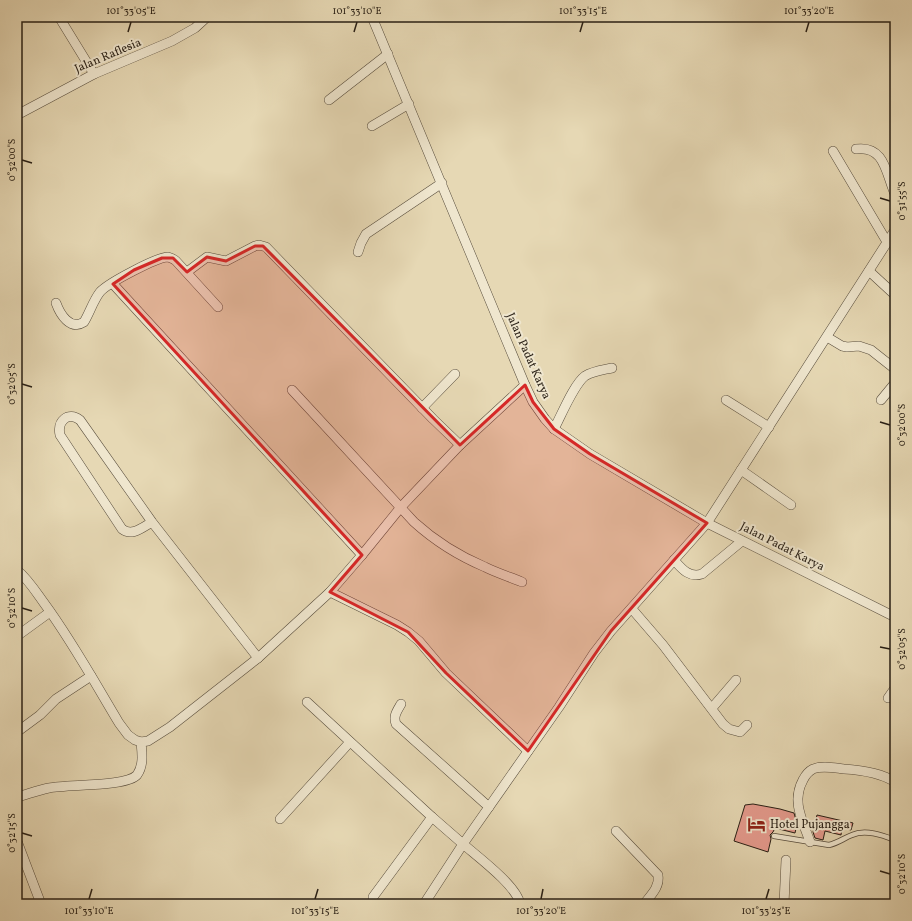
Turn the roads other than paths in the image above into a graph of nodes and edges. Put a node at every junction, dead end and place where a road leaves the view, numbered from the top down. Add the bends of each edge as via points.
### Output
1 (59, 17) edge
2 (207, 17) edge
3 (372, 17) edge
4 (388, 54) junction
5 (94, 74) junction
6 (329, 100) dead end
7 (409, 104) junction
8 (17, 115) edge
9 (372, 126) dead end
10 (856, 149) dead end
11 (833, 151) dead end
12 (442, 183) junction
13 (895, 194) edge
14 (895, 230) edge
15 (887, 242) junction
16 (358, 252) dead end
17 (868, 271) junction
18 (187, 272) junction
19 (113, 284) junction
20 (895, 295) edge
21 (56, 303) dead end
22 (218, 308) dead end
23 (827, 337) junction
24 (612, 368) dead end
25 (895, 369) edge
26 (455, 374) dead end
27 (895, 383) edge
28 (525, 385) junction
29 (292, 390) dead end
30 (726, 400) dead end
31 (881, 400) dead end
32 (422, 408) junction
33 (769, 427) junction
34 (554, 429) junction
35 (460, 445) junction
36 (741, 470) junction
37 (792, 506) dead end
38 (401, 507) junction
39 (152, 522) junction
40 (707, 523) junction
41 (742, 541) junction
42 (362, 555) junction
43 (674, 560) junction
44 (17, 570) edge
45 (522, 582) dead end
46 (330, 592) junction
47 (632, 609) junction
48 (50, 612) junction
49 (895, 617) edge
50 (17, 636) edge
51 (258, 658) junction
52 (91, 676) junction
53 (736, 680) dead end
54 (895, 688) edge
55 (888, 698) dead end
56 (307, 702) dead end
57 (402, 704) dead end
58 (712, 708) junction
59 (747, 725) dead end
60 (17, 732) edge
61 (140, 742) junction
62 (350, 742) junction
63 (528, 750) junction
64 (895, 782) edge
65 (17, 797) edge
66 (489, 808) junction
67 (432, 817) junction
68 (280, 819) dead end
69 (616, 830) dead end
70 (774, 836) dead end
71 (895, 840) edge
72 (17, 841) edge
73 (810, 842) junction
74 (464, 844) junction
75 (786, 860) dead end
76 (373, 897) dead end
77 (41, 904) edge
78 (424, 904) edge
79 (520, 904) edge
80 (644, 904) edge
81 (784, 904) edge

1 - 5 street
2 - 5 street, Jalan Raflesia via 195,28 172,41
3 - 4 street, Jalan Padat Karya
4 - 6 street
4 - 7 street, Jalan Padat Karya
5 - 8 street, Jalan Raflesia
7 - 9 street
7 - 12 street, Jalan Padat Karya
10 - 13 street via 872,150 878,154
11 - 15 street
12 - 16 street via 366,234
12 - 28 street, Jalan Padat Karya
14 - 15 street
15 - 17 street
17 - 20 street
17 - 23 street
18 - 19 street via 173,258 162,258 134,270
18 - 22 street
18 - 32 street via 207,257 226,262 255,246 266,247
19 - 21 street via 95,299 81,324 68,322
19 - 42 street
23 - 25 street via 842,346 860,346 871,350
23 - 33 street
24 - 34 street via 584,377
26 - 32 street
27 - 31 street
28 - 34 street, Jalan Padat Karya via 545,419
28 - 35 street
29 - 38 street
30 - 33 street
32 - 35 street
33 - 36 street
34 - 40 street, Jalan Padat Karya via 590,454
35 - 38 street
36 - 37 street
36 - 40 street
38 - 42 street
38 - 45 street via 414,522 440,543 484,567
39 - 39 street via 80,420 76,417 65,417 61,421 60,435 122,529 133,532
39 - 51 street
40 - 41 street, Jalan Padat Karya
40 - 43 street
41 - 43 street via 702,574 688,574
41 - 49 street, Jalan Padat Karya
42 - 46 street
43 - 47 street
44 - 48 street
46 - 51 street
46 - 63 street via 408,632 446,673
47 - 58 street
47 - 63 street via 594,653
48 - 50 street
48 - 52 street
51 - 61 street via 170,727 148,741
52 - 60 street via 56,699
52 - 61 street via 119,723 128,735
53 - 58 street
54 - 55 street
56 - 62 street
57 - 66 street via 395,714 396,724
58 - 59 street via 729,730 740,732
61 - 65 street via 141,766 132,778 50,788
62 - 67 street
62 - 68 street
63 - 66 street
64 - 73 street via 874,773 850,769 813,769 802,781 797,804
66 - 74 street
67 - 74 street
67 - 76 street
69 - 80 street via 658,875 656,889
70 - 73 lane
71 - 73 lane via 864,832 850,835 835,844
72 - 77 street
74 - 78 street
74 - 79 street via 510,885 517,894
75 - 81 street

